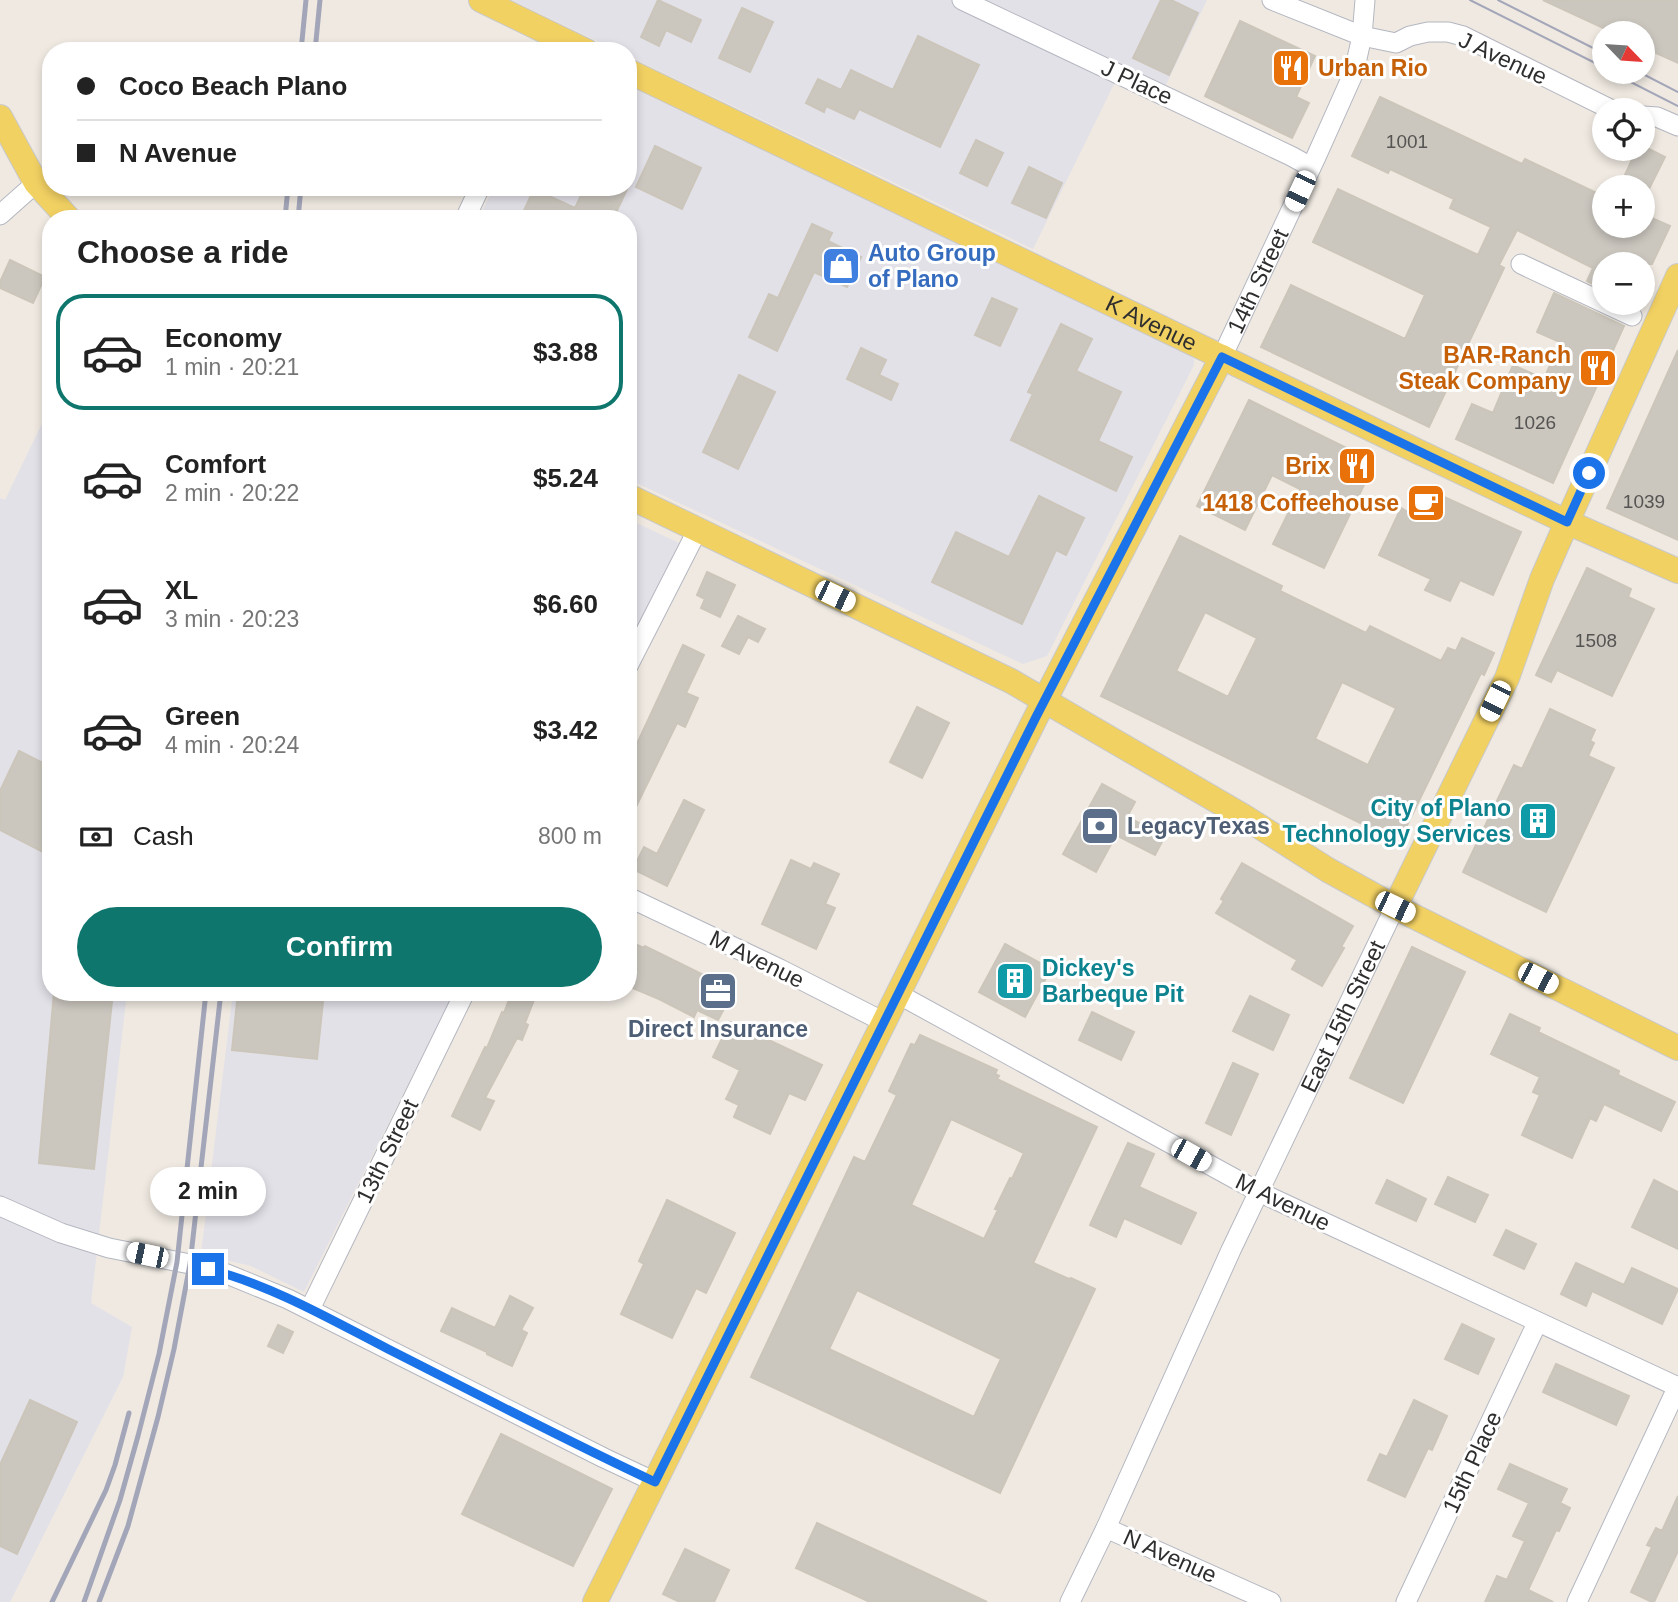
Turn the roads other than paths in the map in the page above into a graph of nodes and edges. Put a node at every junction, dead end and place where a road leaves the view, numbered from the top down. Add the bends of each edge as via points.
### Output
1 (481, 0) edge
2 (962, 0) edge
3 (1272, 0) edge
4 (1365, 0) edge
5 (1362, 36) junction
6 (550, 42) edge
7 (637, 75) edge
8 (1592, 100) edge
9 (0, 117) edge
10 (1655, 117) edge
11 (1678, 126) edge
12 (1311, 167) junction
13 (36, 183) junction
14 (42, 190) edge
15 (48, 196) edge
16 (61, 210) edge
17 (0, 215) edge
18 (1521, 264) dead end
19 (1678, 276) edge
20 (1632, 316) dead end
21 (1222, 357) junction
22 (637, 500) edge
23 (1567, 522) junction
24 (698, 529) junction
25 (1678, 571) edge
26 (637, 648) edge
27 (1045, 700) junction
28 (637, 901) edge
29 (1395, 907) junction
30 (898, 994) junction
31 (461, 1001) edge
32 (884, 1022) junction
33 (1678, 1048) edge
34 (1259, 1192) junction
35 (0, 1206) edge
36 (310, 1309) junction
37 (1537, 1323) junction
38 (1678, 1387) edge
39 (655, 1482) junction
40 (1106, 1528) junction
41 (595, 1602) edge
42 (1070, 1602) edge
43 (1271, 1602) edge
44 (1406, 1602) edge
45 (1577, 1602) edge

1 - 6 main road
2 - 12 street, J Place
3 - 5 street, J Avenue
4 - 5 street, 14th Street
5 - 8 street, J Avenue via 1396,43 1428,32 1463,36
5 - 12 street, 14th Street via 1354,72
7 - 21 main road, K Avenue
9 - 13 main road
10 - 11 street
12 - 21 street, 14th Street
13 - 14 main road
13 - 17 street
15 - 16 main road
18 - 20 street
19 - 23 main road, East 15th Street
21 - 23 main road, K Avenue
21 - 27 main road, 14th Street
22 - 24 main road
23 - 25 main road, K Avenue
23 - 29 main road, East 15th Street via 1507,678
24 - 26 street
24 - 27 main road
27 - 29 main road
27 - 30 main road, 14th Street
28 - 32 street, M Avenue
29 - 33 main road
29 - 34 street, East 15th Street
30 - 32 main road, 14th Street
30 - 34 street, M Avenue
31 - 36 street, 13th Street
32 - 39 main road, 14th Street
34 - 37 street, M Avenue
34 - 40 street, East 15th Street
35 - 36 street via 109,1248 227,1274
36 - 39 street
37 - 38 street, M Avenue
37 - 44 street, 15th Place
38 - 45 street
39 - 41 main road, 14th Street
40 - 42 street, East 15th Street
40 - 43 street, N Avenue

